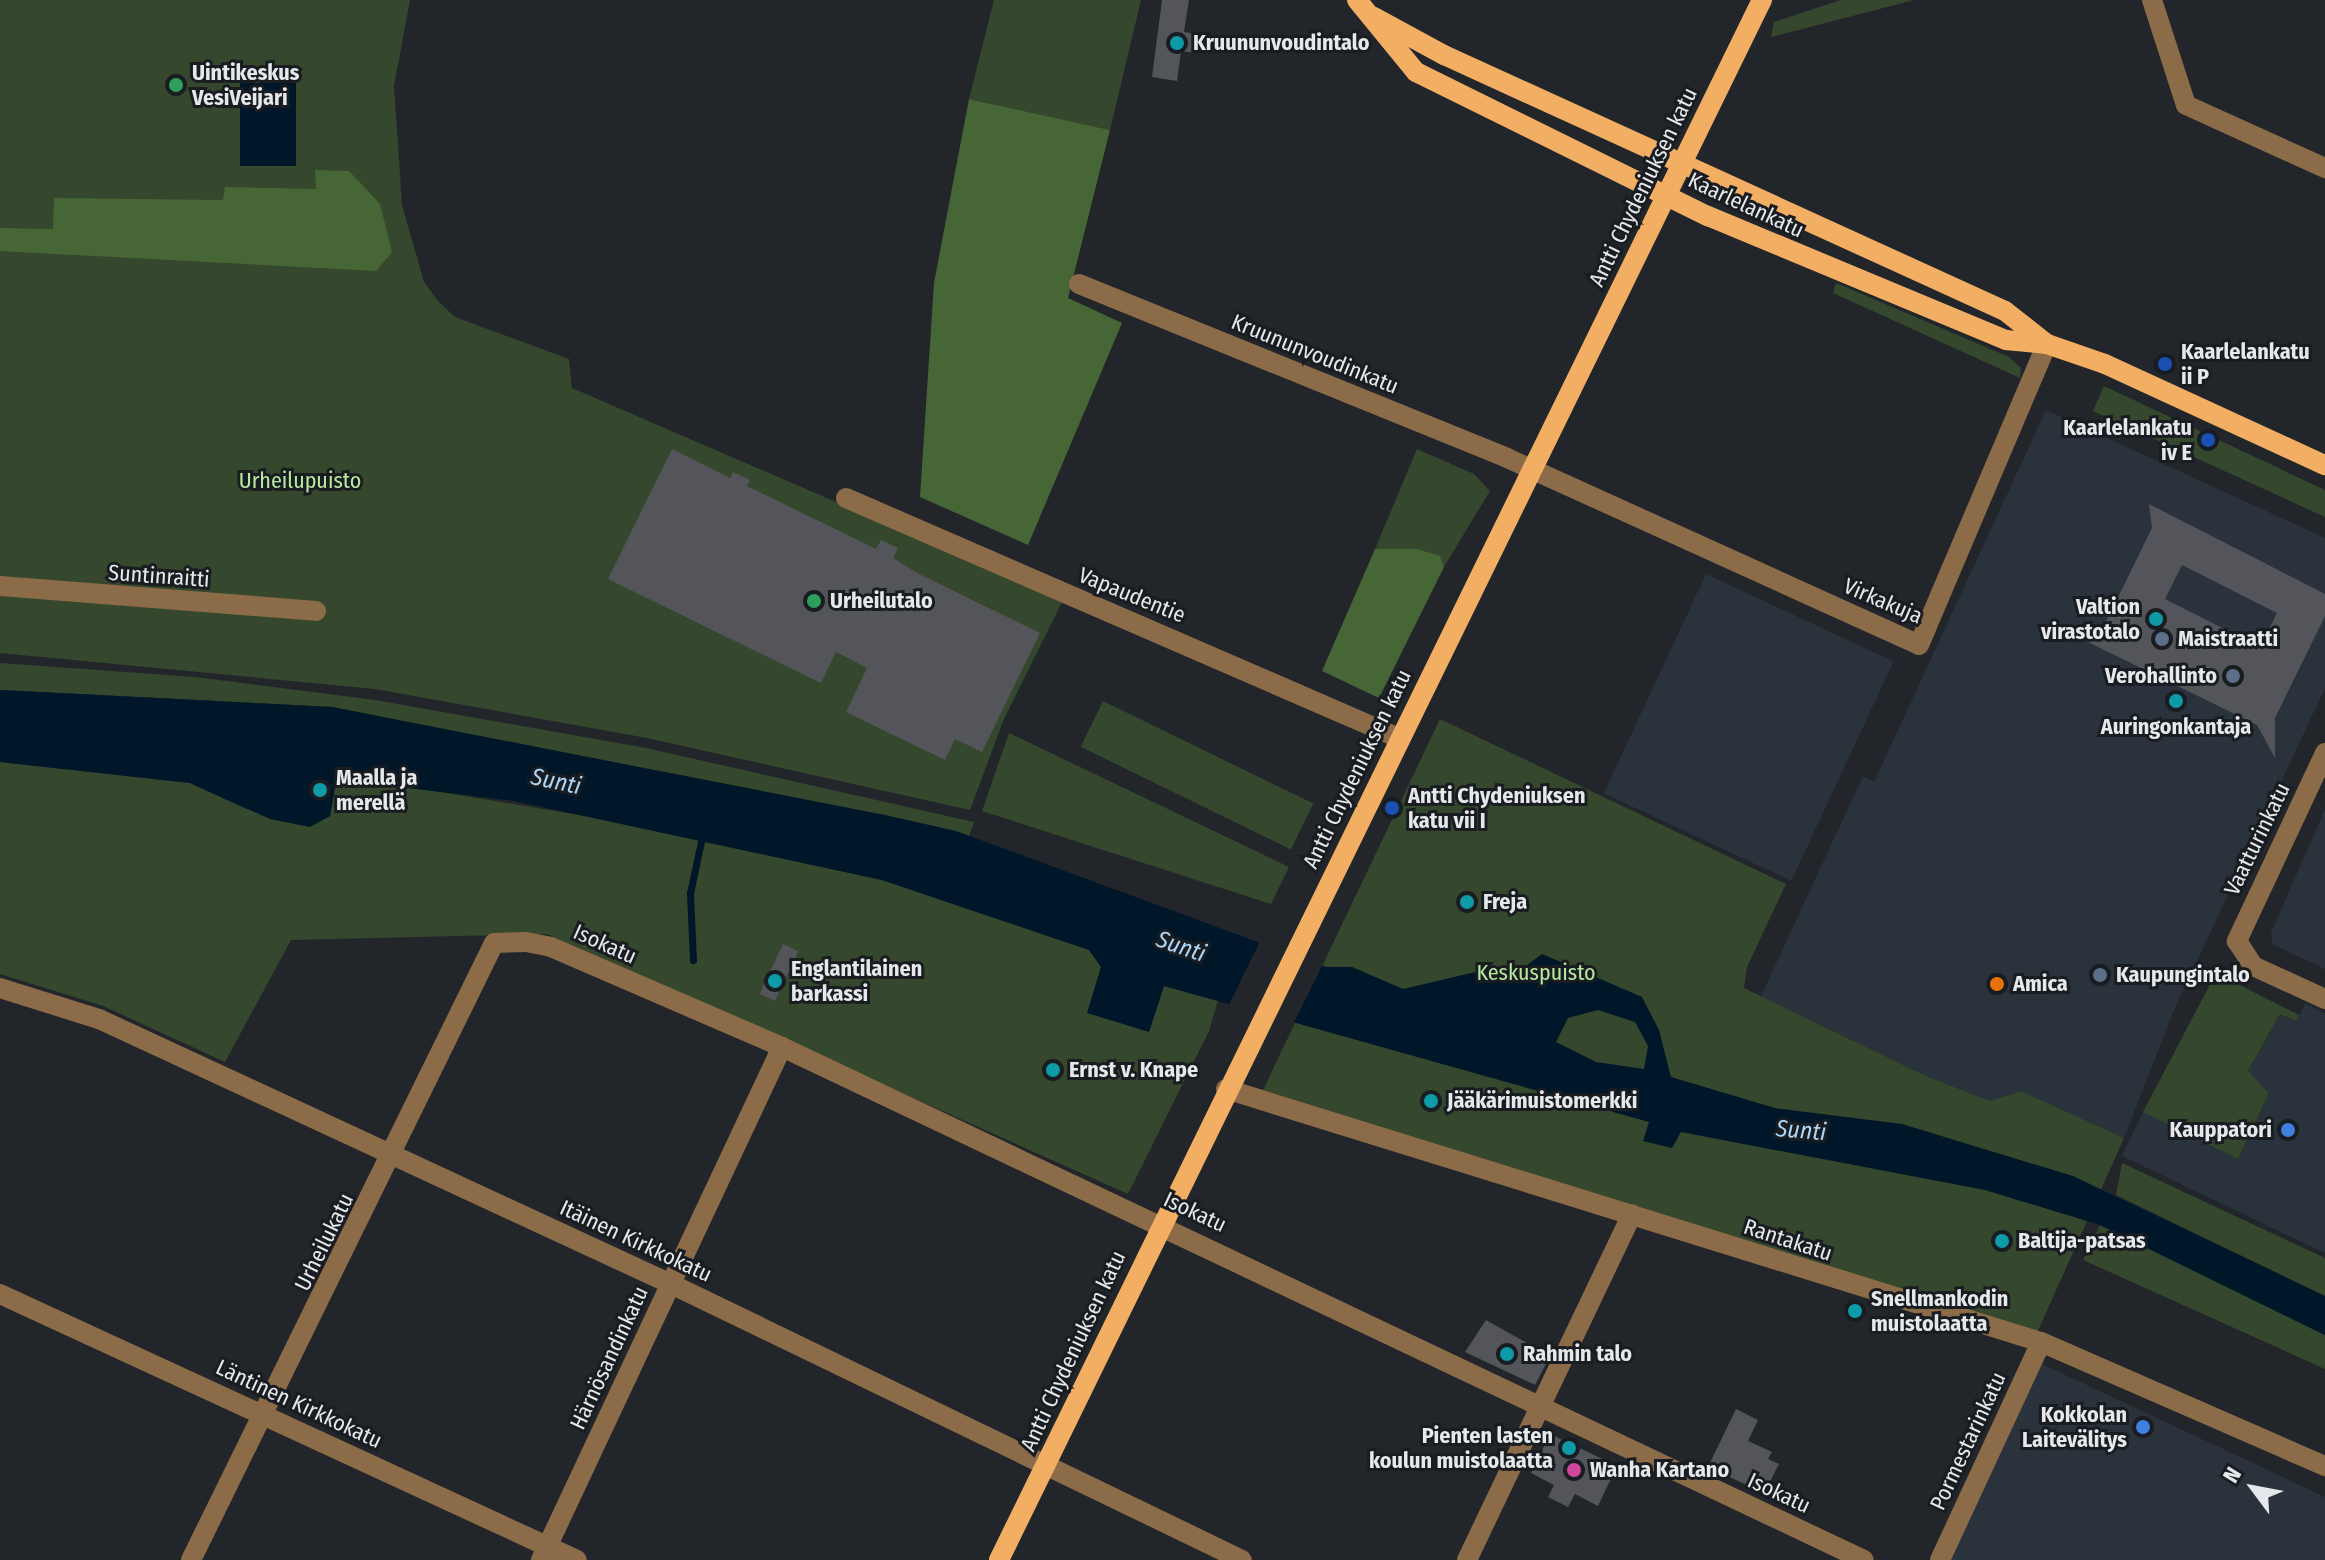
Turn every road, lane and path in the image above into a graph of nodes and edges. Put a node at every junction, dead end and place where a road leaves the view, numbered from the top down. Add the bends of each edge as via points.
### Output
1 (1762, 0) edge
2 (2152, 0) edge
3 (1364, 7) edge
4 (1681, 165) junction
5 (2325, 168) edge
6 (1666, 195) junction
7 (1079, 284) dead end
8 (2047, 344) junction
9 (2325, 465) edge
10 (1532, 469) junction
11 (846, 498) dead end
12 (0, 586) edge
13 (316, 611) dead end
14 (1399, 738) junction
15 (2325, 753) edge
16 (494, 943) joint
17 (0, 988) edge
18 (2325, 999) edge
19 (782, 1047) junction
20 (1226, 1089) junction
21 (393, 1156) junction
22 (1632, 1214) junction
23 (1160, 1222) junction
24 (671, 1284) junction
25 (0, 1294) edge
26 (2041, 1342) junction
27 (1543, 1409) junction
28 (266, 1415) junction
29 (1047, 1462) junction
30 (2325, 1466) edge
31 (545, 1553) edge
32 (191, 1560) edge
33 (577, 1560) edge
34 (999, 1560) edge
35 (1242, 1560) edge
36 (1467, 1560) edge
37 (1864, 1560) edge
38 (1940, 1560) edge

1 - 4 main road, Antti Chydeniuksen katu
2 - 5 street via 2186,105
3 - 4 main road, Kaarlelankatu
3 - 6 main road, Kaarlelankatu via 1416,72
4 - 6 main road, Antti Chydeniuksen katu
4 - 8 main road, Kaarlelankatu via 2005,311
6 - 8 main road, Kaarlelankatu via 2006,340
6 - 10 main road, Antti Chydeniuksen katu
7 - 10 street, Kruununvoudinkatu
8 - 9 main road, Kaarlelankatu
8 - 10 street, Virkakuja via 1919,645
10 - 14 main road, Antti Chydeniuksen katu
11 - 14 street, Vapaudentie
12 - 13 street, Suntinraitti
14 - 20 main road, Antti Chydeniuksen katu
15 - 18 street, Vaatturinkatu via 2237,947 2253,966
16 - 19 street, Isokatu via 551,947
16 - 21 street, Urheilukatu
17 - 21 street, Itäinen Kirkkokatu via 99,1019
19 - 23 street, Isokatu
19 - 24 street, Härnösandinkatu
20 - 22 street, Rantakatu
20 - 23 main road, Antti Chydeniuksen katu
21 - 24 street, Itäinen Kirkkokatu
21 - 28 street, Urheilukatu
22 - 26 street, Rantakatu
22 - 27 street
23 - 27 street, Isokatu
23 - 29 main road, Antti Chydeniuksen katu
24 - 29 street, Itäinen Kirkkokatu
24 - 31 street, Härnösandinkatu
25 - 28 street, Läntinen Kirkkokatu
26 - 30 street, Rantakatu
26 - 38 street, Pormestarinkatu
27 - 36 street
27 - 37 street, Isokatu
28 - 31 street, Läntinen Kirkkokatu
28 - 32 street, Urheilukatu
29 - 34 main road, Antti Chydeniuksen katu
29 - 35 street, Itäinen Kirkkokatu
31 - 33 street, Läntinen Kirkkokatu

